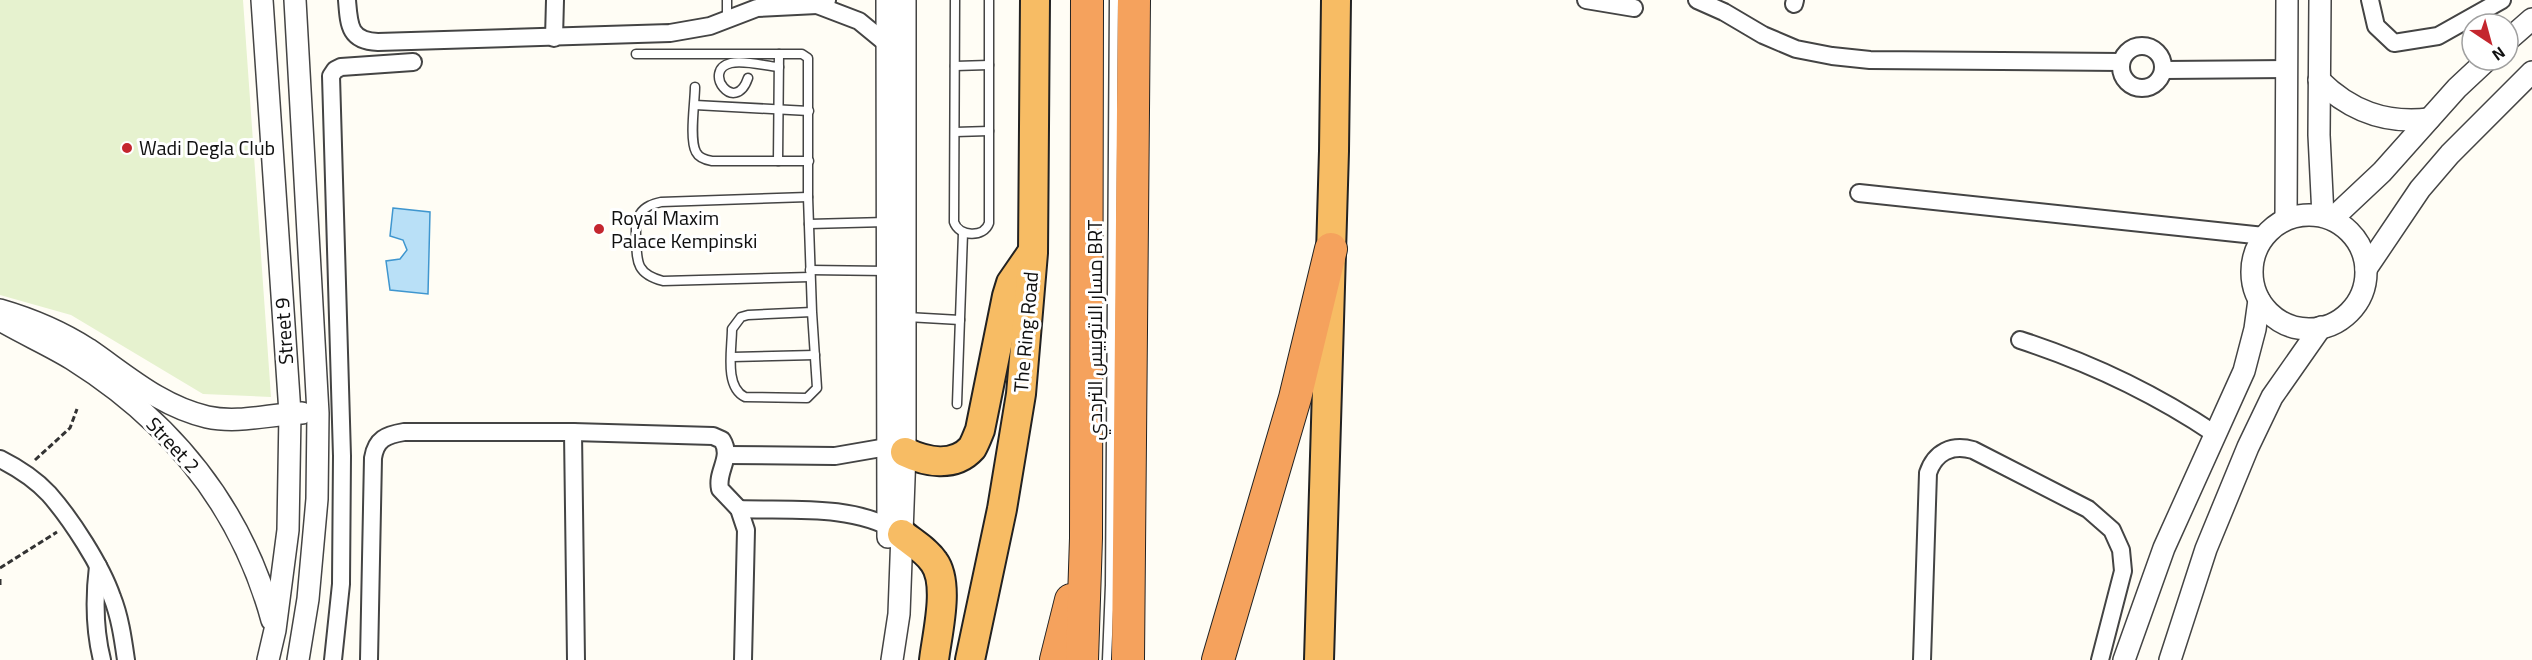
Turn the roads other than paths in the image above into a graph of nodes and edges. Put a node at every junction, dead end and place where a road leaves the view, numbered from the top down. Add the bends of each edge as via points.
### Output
1 (262, 0) edge
2 (295, 0) edge
3 (347, 0) edge
4 (555, 0) edge
5 (727, 0) edge
6 (887, 0) edge
7 (905, 0) edge
8 (955, 0) edge
9 (989, 0) edge
10 (1035, 0) edge
11 (1087, 0) edge
12 (1114, 0) edge
13 (1134, 0) edge
14 (1336, 0) edge
15 (1586, 0) edge
16 (1697, 0) edge
17 (2287, 0) edge
18 (2320, 0) edge
19 (2370, 0) edge
20 (2502, 0) edge
21 (822, 3) edge
22 (1634, 8) dead end
23 (727, 18) junction
24 (2532, 19) edge
25 (2520, 30) edge
26 (554, 38) junction
27 (896, 45) junction
28 (636, 54) dead end
29 (779, 54) junction
30 (2121, 62) junction
31 (413, 63) dead end
32 (989, 65) junction
33 (955, 66) junction
34 (779, 67) junction
35 (2288, 69) junction
36 (2164, 70) junction
37 (2475, 72) edge
38 (2532, 72) edge
39 (748, 78) dead end
40 (2319, 80) junction
41 (695, 87) dead end
42 (695, 105) junction
43 (778, 109) junction
44 (809, 111) junction
45 (2428, 119) junction
46 (989, 131) junction
47 (955, 132) junction
48 (778, 161) junction
49 (808, 161) junction
50 (1859, 193) dead end
51 (808, 197) junction
52 (2327, 217) junction
53 (2286, 219) junction
54 (887, 222) junction
55 (809, 224) junction
56 (963, 233) junction
57 (2264, 236) junction
58 (1331, 249) junction
59 (1032, 253) junction
60 (2366, 269) junction
61 (888, 271) junction
62 (810, 273) junction
63 (2259, 300) junction
64 (0, 310) edge
65 (812, 312) junction
66 (903, 317) junction
67 (0, 320) edge
68 (960, 320) junction
69 (2321, 327) junction
70 (2020, 340) dead end
71 (815, 355) junction
72 (732, 357) junction
73 (957, 404) dead end
74 (290, 413) junction
75 (318, 413) junction
76 (573, 432) junction
77 (2215, 434) junction
78 (896, 450) junction
79 (726, 456) junction
80 (0, 459) edge
81 (739, 510) junction
82 (895, 530) junction
83 (1086, 538) junction
84 (98, 566) junction
85 (275, 630) junction
86 (892, 655) edge
87 (102, 660) edge
88 (126, 660) edge
89 (268, 660) edge
90 (298, 660) edge
91 (333, 660) edge
92 (369, 660) edge
93 (576, 660) edge
94 (743, 660) edge
95 (934, 660) edge
96 (970, 660) edge
97 (1056, 660) edge
98 (1082, 660) edge
99 (1107, 660) edge
100 (1128, 660) edge
101 (1218, 660) edge
102 (1319, 660) edge
103 (1922, 660) edge
104 (2100, 660) edge
105 (2124, 660) edge
106 (2170, 660) edge

1 - 74 street, Street 9
2 - 75 street, Street 9
3 - 26 street via 351,30 366,42
4 - 26 street
5 - 23 lane
6 - 27 street
7 - 27 street
8 - 33 lane
9 - 32 lane
10 - 59 highway, The Ring Road
11 - 83 highway
12 - 99 lane, مسار الاتوبيس الترددي BRT
13 - 100 highway
14 - 58 highway
15 - 22 street
16 - 30 street via 1779,43 1832,56 1870,60
17 - 35 street
18 - 40 street
19 - 20 street via 2376,26 2394,43 2438,36
21 - 23 street via 757,8
21 - 27 street
23 - 26 street via 710,26 670,33
24 - 25 street
27 - 54 street
27 - 66 street
28 - 29 lane
29 - 34 lane
29 - 44 lane via 802,54 808,58
30 - 36 street via 2130,49 2146,46 2160,54
30 - 36 street via 2124,78 2136,87 2151,87
31 - 91 street via 341,67 331,76 342,456 341,584
32 - 33 lane
32 - 46 lane
33 - 47 lane
34 - 39 lane via 732,63 723,67 719,76 720,85 737,93
34 - 43 lane
35 - 36 street
35 - 53 street
37 - 45 street
38 - 60 street via 2428,180
40 - 45 street via 2342,100 2369,114 2398,120
40 - 52 street
41 - 42 lane
42 - 43 lane
42 - 48 lane via 694,143 703,159
43 - 44 lane
43 - 48 lane
44 - 49 lane
45 - 52 street via 2382,172
46 - 47 lane
46 - 56 lane via 989,223 980,233
47 - 56 lane via 954,222
48 - 49 lane
49 - 51 lane
50 - 57 street
51 - 55 lane
51 - 62 lane via 661,202 649,205 636,225 637,262 652,278 663,281
52 - 53 street via 2310,214
52 - 60 street via 2356,239
53 - 57 street
54 - 55 lane
54 - 61 street
55 - 62 lane
56 - 68 lane
57 - 63 street via 2252,267
58 - 101 highway via 1295,398
58 - 102 highway
59 - 78 highway via 1006,296 980,430 972,447 948,462 930,461
59 - 96 highway, The Ring Road via 1021,394
60 - 69 street via 2362,291 2351,311
61 - 62 lane
61 - 78 street
62 - 65 lane
63 - 69 street via 2286,324 2309,329
63 - 77 street via 2244,371
64 - 74 street, Street 2 via 58,332 160,400 184,411 236,420
65 - 71 lane
65 - 72 lane via 741,317 732,329
66 - 68 lane
66 - 78 street
67 - 85 street, Street 2 via 105,381 150,419 190,461 220,499 244,540
68 - 73 lane
69 - 106 street via 2272,397 2248,447 2206,549
70 - 77 street via 2082,361 2141,388
71 - 72 lane
71 - 72 lane via 817,388 807,398 739,394 733,382
74 - 75 street, Street 2
74 - 85 street, Street 9 via 288,530
75 - 90 street, Street 9 via 317,499
76 - 79 street via 713,436 722,440
76 - 92 street via 404,432 381,439 373,458
76 - 93 street
77 - 105 street via 2164,548
78 - 79 street via 835,456
78 - 82 street
79 - 81 street via 719,477 720,489
80 - 84 street via 23,471 48,494
81 - 82 street via 846,513
81 - 94 street via 746,530
82 - 86 street via 898,623
82 - 95 highway via 926,552 940,576
83 - 97 highway
83 - 98 highway
84 - 87 street via 94,597
84 - 88 street via 122,629
85 - 89 street, Street 9
103 - 104 street via 1928,473 1939,455 1959,447 1973,450 2088,509 2112,530 2121,550 2124,571

